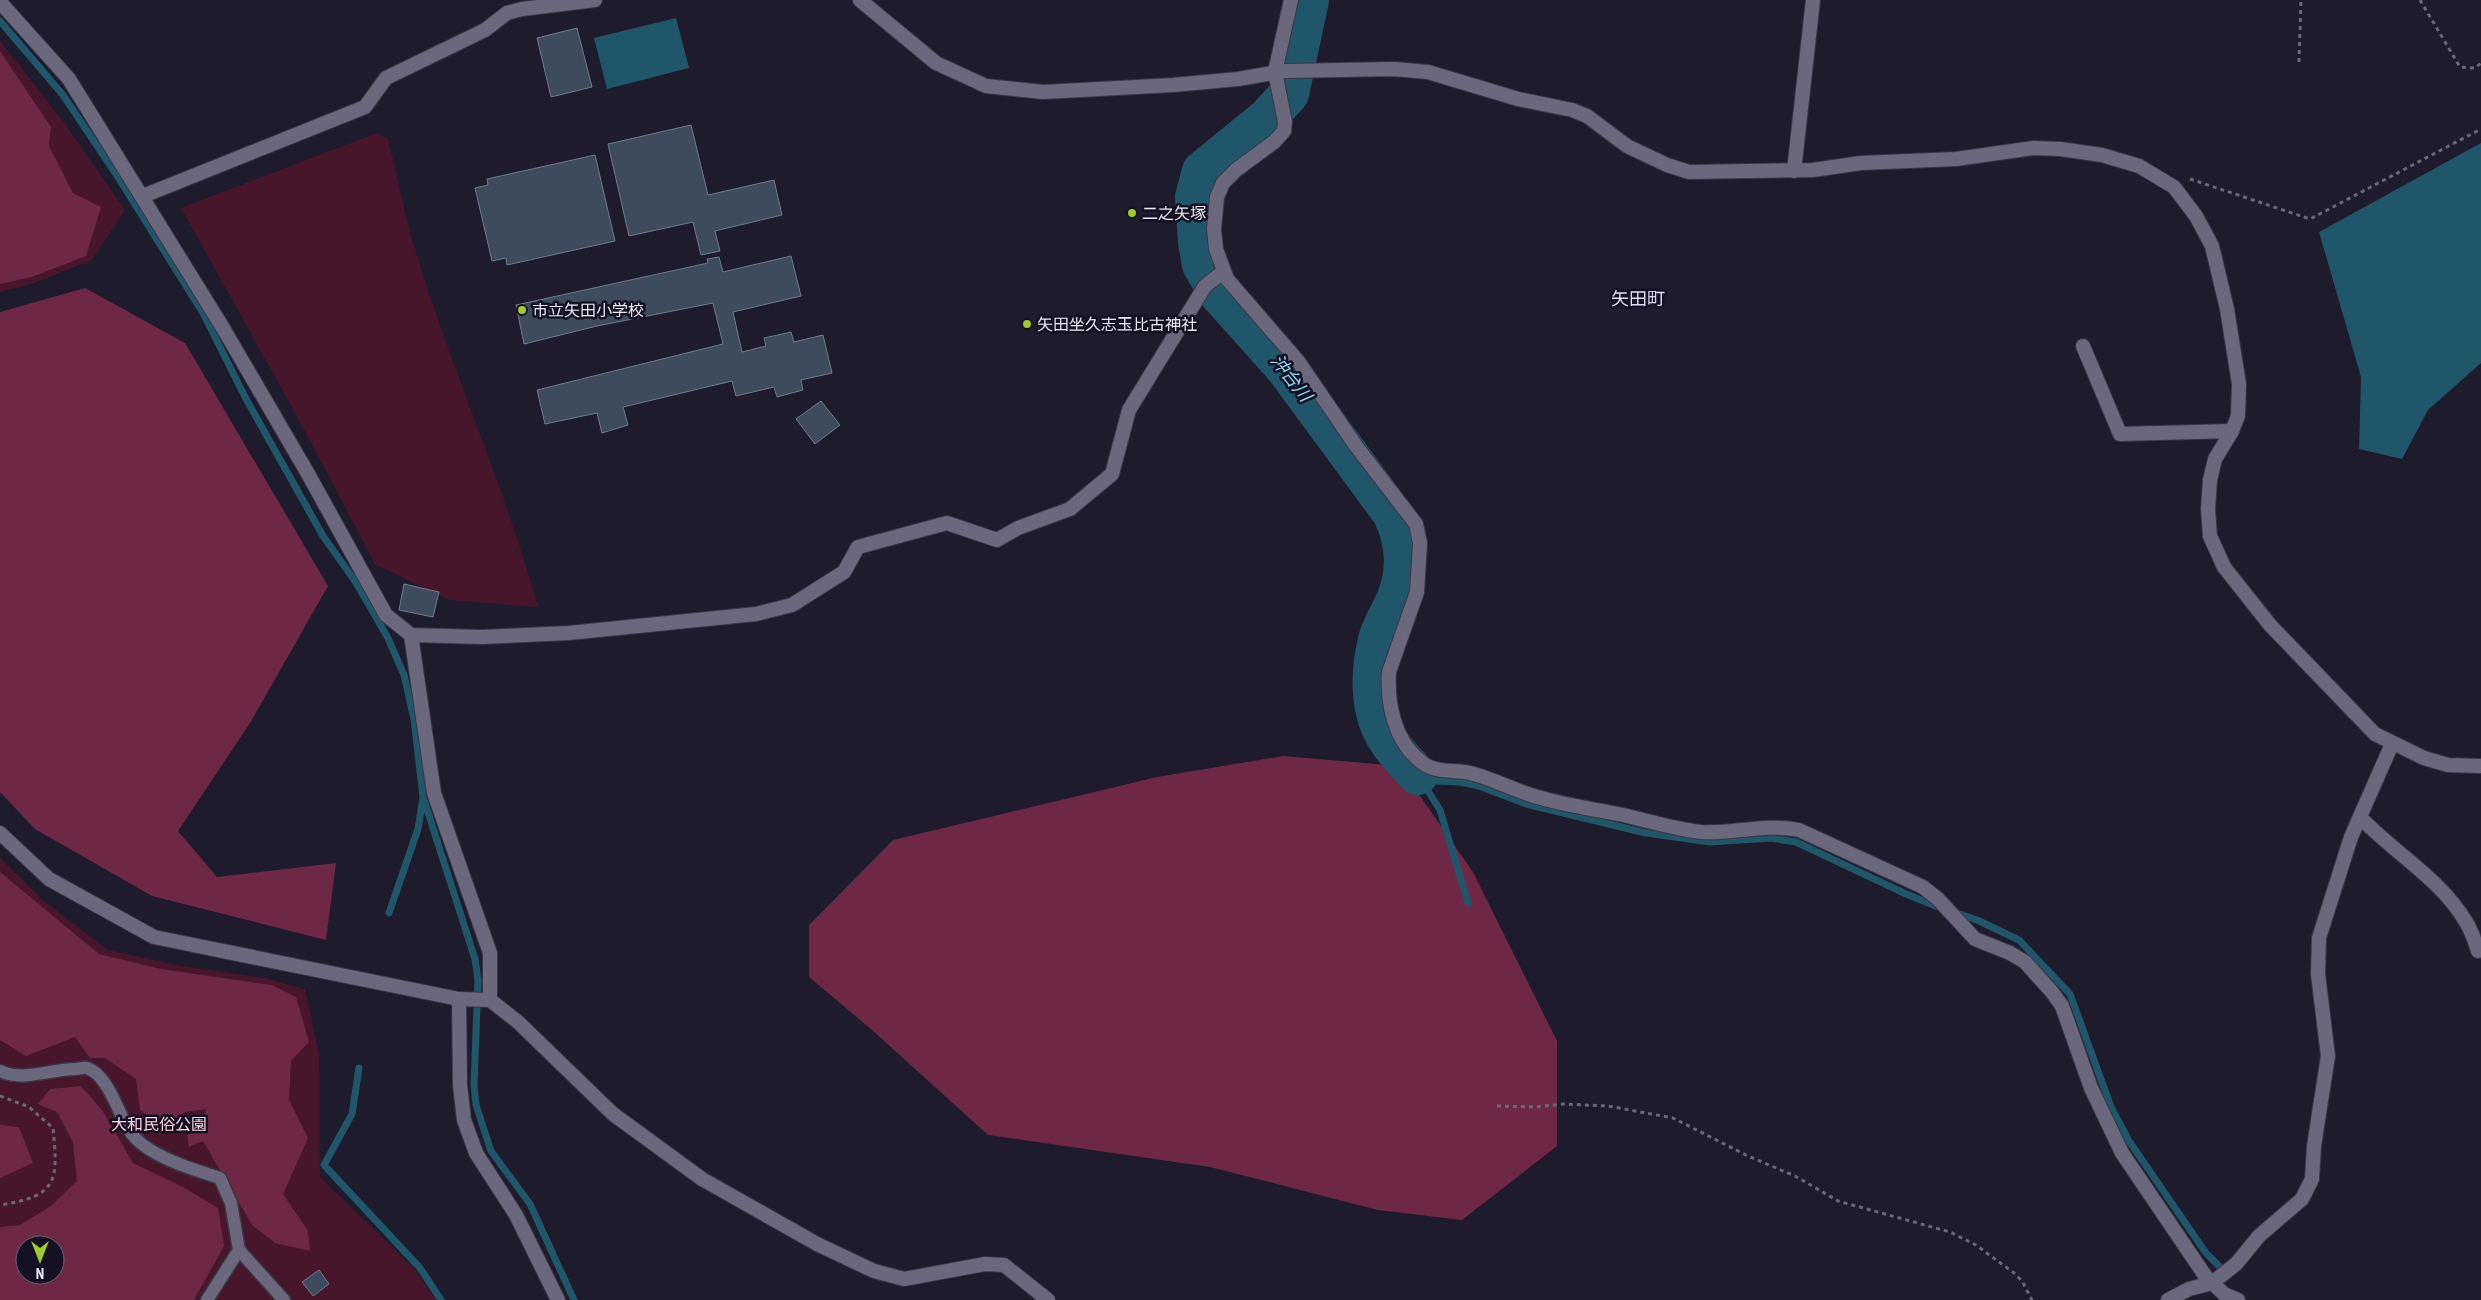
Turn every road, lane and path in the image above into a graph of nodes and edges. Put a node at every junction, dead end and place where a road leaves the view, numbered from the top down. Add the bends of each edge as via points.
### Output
1 (595, 0) edge
2 (860, 0) edge
3 (1291, 0) edge
4 (1813, 0) edge
5 (2301, 0) edge
6 (2420, 0) edge
7 (0, 2) edge
8 (519, 4) edge
9 (2299, 62) dead end
10 (2481, 63) edge
11 (1280, 72) junction
12 (2481, 129) edge
13 (1794, 171) junction
14 (2188, 178) dead end
15 (143, 196) junction
16 (1214, 279) junction
17 (2083, 346) dead end
18 (2232, 431) junction
19 (411, 635) junction
20 (2392, 744) junction
21 (2481, 766) edge
22 (2360, 817) junction
23 (0, 833) edge
24 (2478, 951) dead end
25 (459, 999) junction
26 (490, 1000) junction
27 (0, 1071) edge
28 (0, 1096) edge
29 (1497, 1106) dead end
30 (0, 1205) edge
31 (239, 1250) junction
32 (2212, 1283) junction
33 (207, 1300) edge
34 (284, 1300) edge
35 (558, 1300) edge
36 (1048, 1300) edge
37 (2032, 1300) edge
38 (2168, 1300) edge
39 (2238, 1300) edge

1 - 8 street
2 - 11 street via 936,63 986,86 1052,91 1182,84
3 - 11 street
4 - 13 street
5 - 9 path
6 - 10 path via 2460,67 2475,68
7 - 15 street via 69,79
8 - 15 street via 485,30 386,78 365,107
11 - 13 street via 1394,69 1428,72 1518,99 1572,110 1586,116 1627,146 1690,172
11 - 16 street via 1284,131 1236,170 1223,183 1217,197
12 - 14 path via 2310,219
13 - 18 street via 1861,163 1938,161 2034,148 2102,154 2139,166 2174,187 2196,216 2212,246 2227,309 2239,384 2238,416
15 - 19 street via 307,472 386,615
16 - 19 street via 1129,410 1112,474 1070,509 1018,528 997,540 947,523 858,547 844,572 792,605 756,614 569,633
16 - 32 street via 1298,361 1416,524 1420,543 1417,592 1389,672 1388,684 1391,712 1399,734 1420,762 1435,770 1475,774 1535,796 1699,832 1788,827 1923,887 1938,898 1965,930 1987,945 2025,962 2062,1006 2094,1095 2122,1153
17 - 18 street via 2120,434
18 - 20 street via 2215,459 2208,509 2210,536 2224,567 2270,625 2354,714 2375,734
19 - 26 street via 434,793 490,953
20 - 21 street via 2448,765
20 - 22 street
22 - 24 street via 2438,887 2466,922
22 - 32 street via 2319,938 2318,974 2328,1056 2312,1179 2302,1199
23 - 25 street via 49,879 154,937
25 - 26 street
25 - 35 street via 460,1085 464,1120 476,1153 516,1215
26 - 36 street via 518,1022 613,1114 702,1179 817,1244 874,1271 904,1279 985,1264 1004,1265
27 - 31 lane via 24,1075 88,1068 106,1083 132,1135 161,1157 220,1178 231,1203
28 - 30 path via 29,1107 53,1128 57,1166 55,1177 47,1188 31,1197
29 - 37 path via 1581,1104 1673,1118 1795,1176 1838,1201 1950,1232 1976,1245 2014,1272
31 - 33 lane
31 - 34 lane
32 - 38 street
32 - 39 street via 2224,1294

